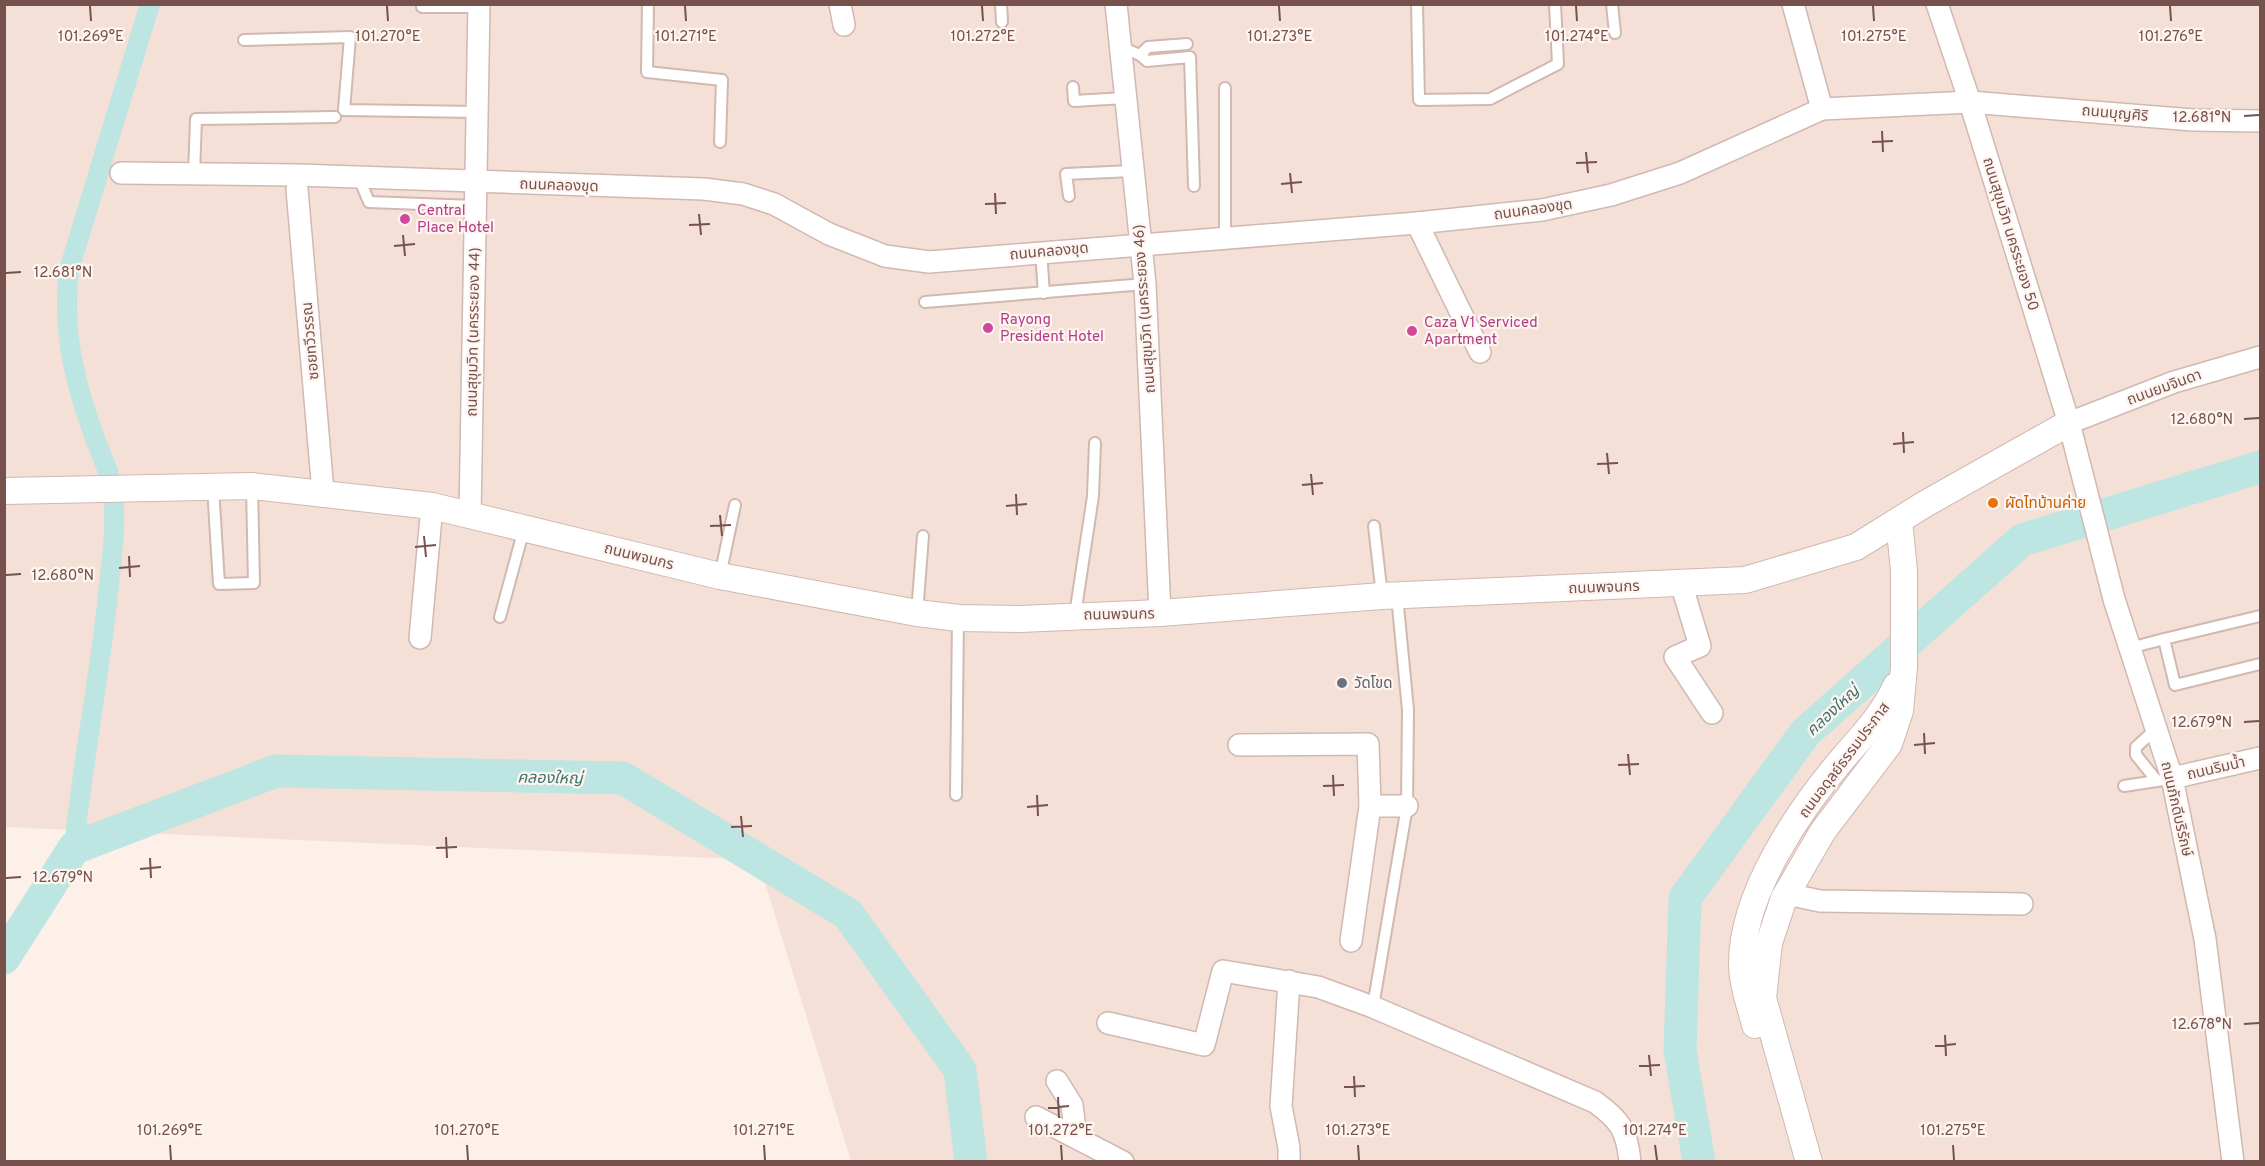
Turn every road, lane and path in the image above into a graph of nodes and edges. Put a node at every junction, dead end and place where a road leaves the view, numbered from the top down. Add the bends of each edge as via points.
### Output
1 (648, 4) edge
2 (1001, 4) edge
3 (1116, 4) edge
4 (1418, 4) edge
5 (1556, 4) edge
6 (1612, 4) edge
7 (1793, 4) edge
8 (1937, 4) edge
9 (479, 6) edge
10 (422, 7) dead end
11 (1002, 22) dead end
12 (1615, 33) dead end
13 (244, 40) dead end
14 (1187, 44) dead end
15 (1130, 51) junction
16 (1073, 87) dead end
17 (1225, 88) dead end
18 (1125, 98) junction
19 (1970, 102) junction
20 (1822, 109) junction
21 (477, 112) junction
22 (336, 117) dead end
23 (2260, 121) edge
24 (720, 142) dead end
25 (1132, 171) junction
26 (121, 172) dead end
27 (194, 174) junction
28 (359, 178) junction
29 (476, 183) junction
30 (1194, 186) dead end
31 (297, 189) dead end
32 (1069, 196) dead end
33 (475, 206) junction
34 (1417, 223) junction
35 (1225, 238) junction
36 (1141, 243) junction
37 (1041, 252) junction
38 (1146, 284) junction
39 (1044, 292) junction
40 (924, 302) dead end
41 (1480, 352) dead end
42 (2260, 357) edge
43 (2069, 423) junction
44 (1095, 443) dead end
45 (2079, 466) joint
46 (252, 486) junction
47 (213, 487) junction
48 (4, 491) edge
49 (323, 492) junction
50 (735, 505) dead end
51 (432, 506) junction
52 (470, 516) junction
53 (1899, 521) junction
54 (1374, 526) dead end
55 (524, 528) junction
56 (923, 536) dead end
57 (720, 576) junction
58 (1681, 583) junction
59 (1389, 596) junction
60 (916, 613) junction
61 (1160, 613) junction
62 (1075, 615) junction
63 (2260, 616) edge
64 (500, 617) dead end
65 (958, 618) junction
66 (420, 638) dead end
67 (2164, 639) junction
68 (2130, 648) junction
69 (2260, 664) edge
70 (1904, 667) junction
71 (1712, 713) dead end
72 (1239, 745) dead end
73 (2260, 758) edge
74 (2164, 780) junction
75 (1824, 784) junction
76 (2124, 786) dead end
77 (956, 795) dead end
78 (1845, 803) junction
79 (1370, 806) junction
80 (1407, 806) junction
81 (1787, 894) junction
82 (2022, 904) dead end
83 (1351, 941) dead end
84 (1289, 981) junction
85 (1373, 1007) junction
86 (1108, 1023) dead end
87 (1057, 1081) dead end
88 (1036, 1117) dead end
89 (1076, 1137) junction
90 (1123, 1161) edge
91 (1289, 1161) edge
92 (1630, 1161) edge
93 (1791, 1161) edge
94 (1809, 1161) edge
95 (2233, 1161) edge

1 - 24 lane via 647,72 722,80
2 - 11 lane
3 - 15 street, ถนนสุขุมวิท (นครระยอง 46)
4 - 5 lane via 1419,100 1490,99 1558,64
6 - 12 lane
7 - 20 street
8 - 19 street, ถนนสุขุมวิท นครระยอง 50
9 - 10 lane
9 - 21 street, ถนนสุขุมวิท (นครระยอง 44)
13 - 21 lane via 350,37 344,110
14 - 15 lane
15 - 18 street, ถนนสุขุมวิท (นครระยอง 46)
15 - 30 lane via 1147,61 1190,57
16 - 18 lane via 1074,101
17 - 35 lane
18 - 25 street, ถนนสุขุมวิท (นครระยอง 46)
19 - 20 street, ถนนคลองขุด
19 - 23 street, ถนนบุญศิริ via 2193,120
19 - 43 street, ถนนสุขุมวิท นครระยอง 50
20 - 34 street, ถนนคลองขุด via 1680,173 1611,195 1542,210
21 - 29 street, ถนนสุขุมวิท (นครระยอง 44)
22 - 27 lane via 196,119
25 - 32 lane via 1066,174
25 - 36 street, ถนนสุขุมวิท (นครระยอง 46)
26 - 27 street, ถนนคลองขุด
27 - 28 street, ถนนคลองขุด
28 - 29 street, ถนนคลองขุด
28 - 33 lane via 369,202
29 - 33 street, ถนนสุขุมวิท (นครระยอง 44)
29 - 37 street, ถนนคลองขุด via 704,189 743,194 774,204 858,246 906,260 929,262
31 - 49 street, ซอยทวีวรรณ
33 - 52 street, ถนนสุขุมวิท (นครระยอง 44)
34 - 35 street, ถนนคลองขุด
34 - 41 street
35 - 36 street, ถนนคลองขุด
36 - 37 street, ถนนคลองขุด
36 - 38 street, ถนนสุขุมวิท (นครระยอง 46)
37 - 39 lane
38 - 39 lane
38 - 61 street, ถนนสุขุมวิท (นครระยอง 46)
39 - 40 lane
42 - 43 street, ถนนยมจินดา via 2174,382
43 - 45 street, ถนนสุขุมวิท นครระยอง 50
43 - 53 street, ถนนพจนกร
44 - 62 lane via 1094,496
45 - 68 street, ถนนภักดีบริรักษ์
46 - 47 street, ถนนพจนกร
46 - 47 lane via 254,583 219,584
46 - 49 street, ถนนพจนกร
47 - 48 street, ถนนพจนกร
49 - 51 street, ถนนพจนกร
50 - 57 lane
51 - 52 street, ถนนพจนกร
51 - 66 street
52 - 55 street, ถนนพจนกร
53 - 58 street, ถนนพจนกร via 1856,547 1745,580
53 - 70 street, ถนนอดุลย์ธรรมประภาส via 1904,570
54 - 59 lane
55 - 57 street, ถนนพจนกร
55 - 64 lane
56 - 60 lane
57 - 60 street, ถนนพจนกร
58 - 59 street, ถนนพจนกร
58 - 71 street via 1700,646 1675,657
59 - 61 street, ถนนพจนกร
59 - 80 lane via 1408,710
60 - 65 street, ถนนพจนกร
61 - 62 street, ถนนพจนกร
62 - 65 street, ถนนพจนกร
63 - 67 lane
65 - 77 lane
67 - 68 lane
67 - 69 lane via 2175,685
68 - 74 street, ถนนภักดีบริรักษ์ via 2156,729
70 - 75 street, ถนนอดุลย์ธรรมประภาส via 1887,706
70 - 78 street, ถนนอดุลย์ธรรมประภาส via 1900,711 1890,744
72 - 79 street via 1368,744
73 - 74 street, ถนนริมน้ำ
74 - 76 lane
74 - 95 street, ถนนภักดีบริรักษ์ via 2205,939
75 - 78 street
75 - 93 street, ถนนอดุลย์ธรรมประภาส via 1774,860 1745,927 1742,944 1744,986
78 - 81 street, ถนนอดุลย์ธรรมประภาส via 1823,831
79 - 80 street
79 - 83 street
80 - 85 lane
81 - 82 street via 1820,901
81 - 94 street, ถนนอดุลย์ธรรมประภาส via 1769,943 1763,999
84 - 85 street
84 - 86 street via 1223,971 1204,1046
84 - 91 street via 1281,1099
85 - 92 street via 1595,1102 1616,1117 1624,1130
87 - 89 street via 1072,1105
88 - 89 street
89 - 90 street

